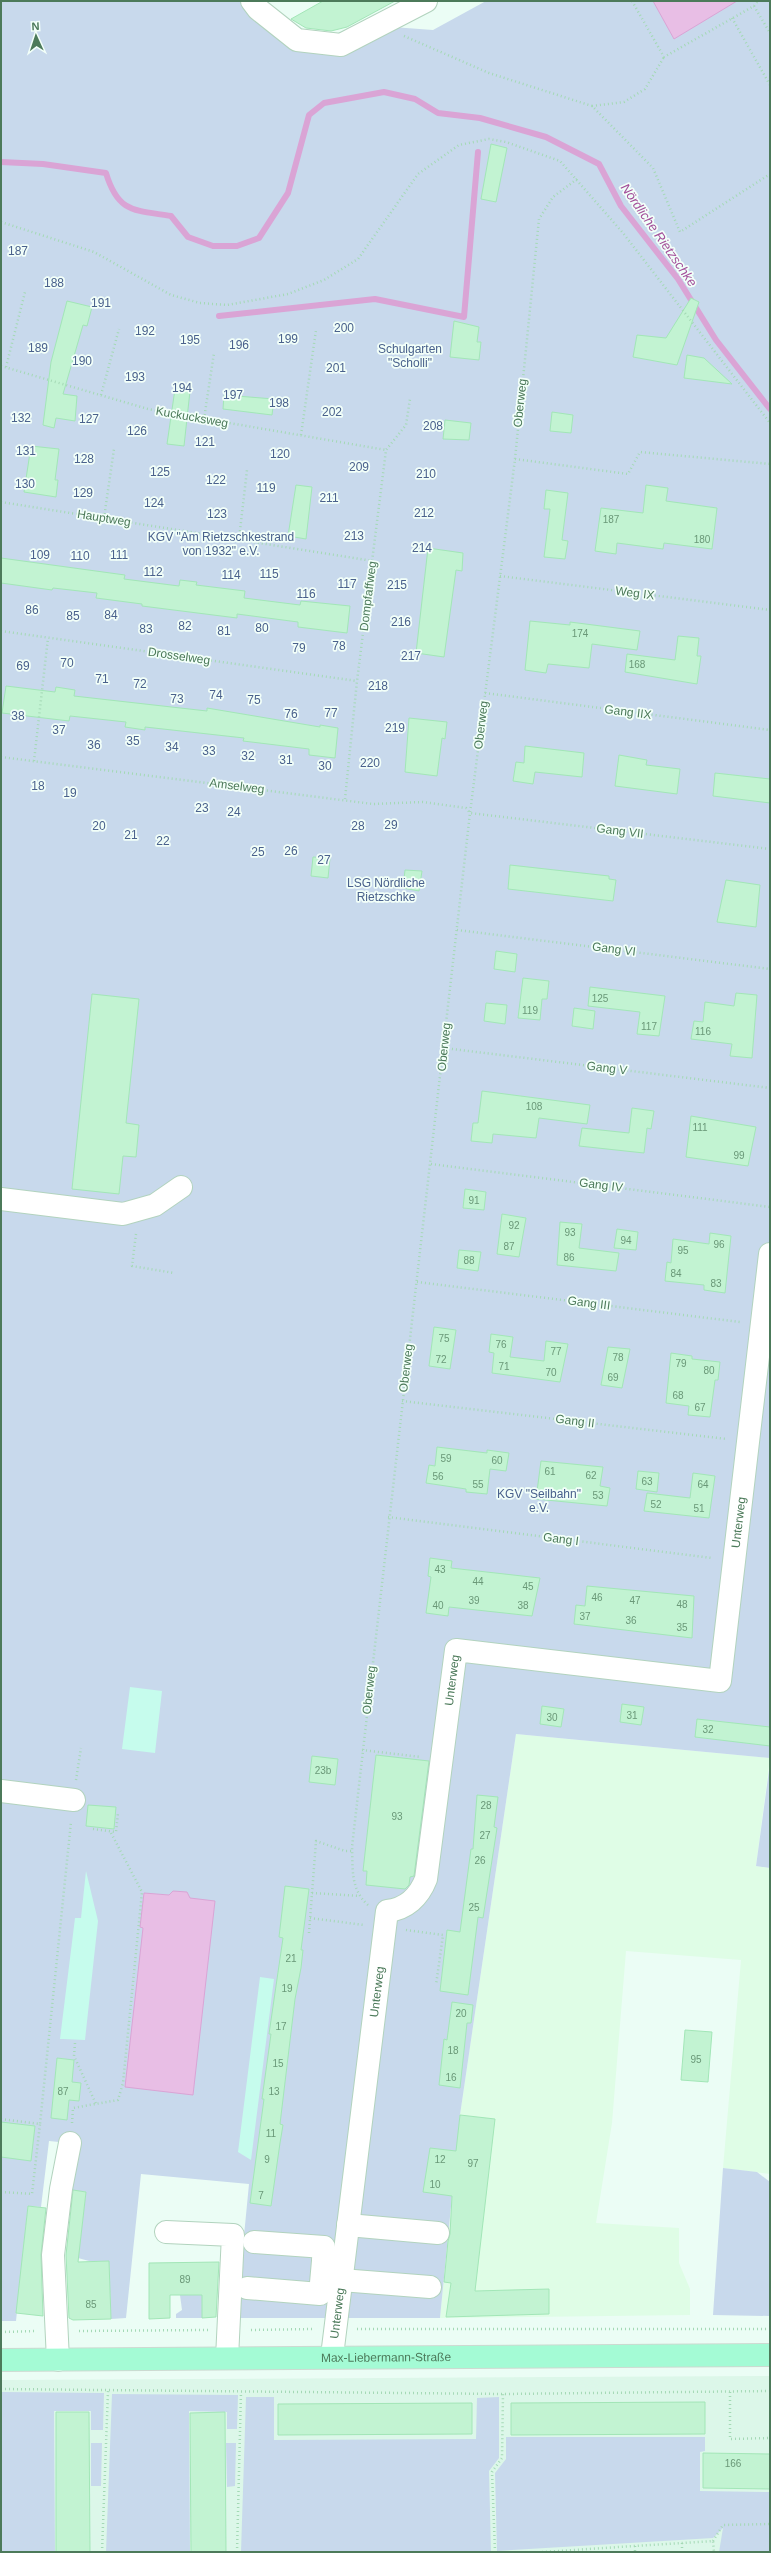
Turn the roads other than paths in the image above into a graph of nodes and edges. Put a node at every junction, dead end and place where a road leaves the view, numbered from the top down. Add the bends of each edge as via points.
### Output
1 (252, 1) edge
2 (426, 1) edge
3 (180, 1187) dead end
4 (1, 1199) edge
5 (770, 1254) edge
6 (1, 1791) edge
7 (74, 1800) road end
8 (70, 2143) road end
9 (348, 2225) junction
10 (166, 2232) dead end
11 (438, 2233) dead end
12 (254, 2242) dead end
13 (336, 2268) junction
14 (430, 2287) dead end
15 (247, 2288) dead end
16 (770, 2354) edge
17 (332, 2356) junction
18 (227, 2358) junction
19 (1, 2360) edge
20 (58, 2360) junction

1 - 2 lane via 258,9 297,40 341,45
3 - 4 lane via 156,1205 123,1214
5 - 9 lane, Unterweg via 720,1681 456,1650 423,1886 408,1904 387,1912
6 - 7 lane
8 - 20 lane via 53,2255
9 - 11 lane
9 - 13 lane, Unterweg
10 - 18 lane via 233,2235
12 - 13 lane via 324,2247
13 - 14 lane
13 - 15 lane via 320,2294
13 - 17 lane, Unterweg
16 - 17 main road, Max-Liebermann-Straße
17 - 18 main road, Max-Liebermann-Straße
18 - 20 main road, Max-Liebermann-Straße
19 - 20 main road, Max-Liebermann-Straße

